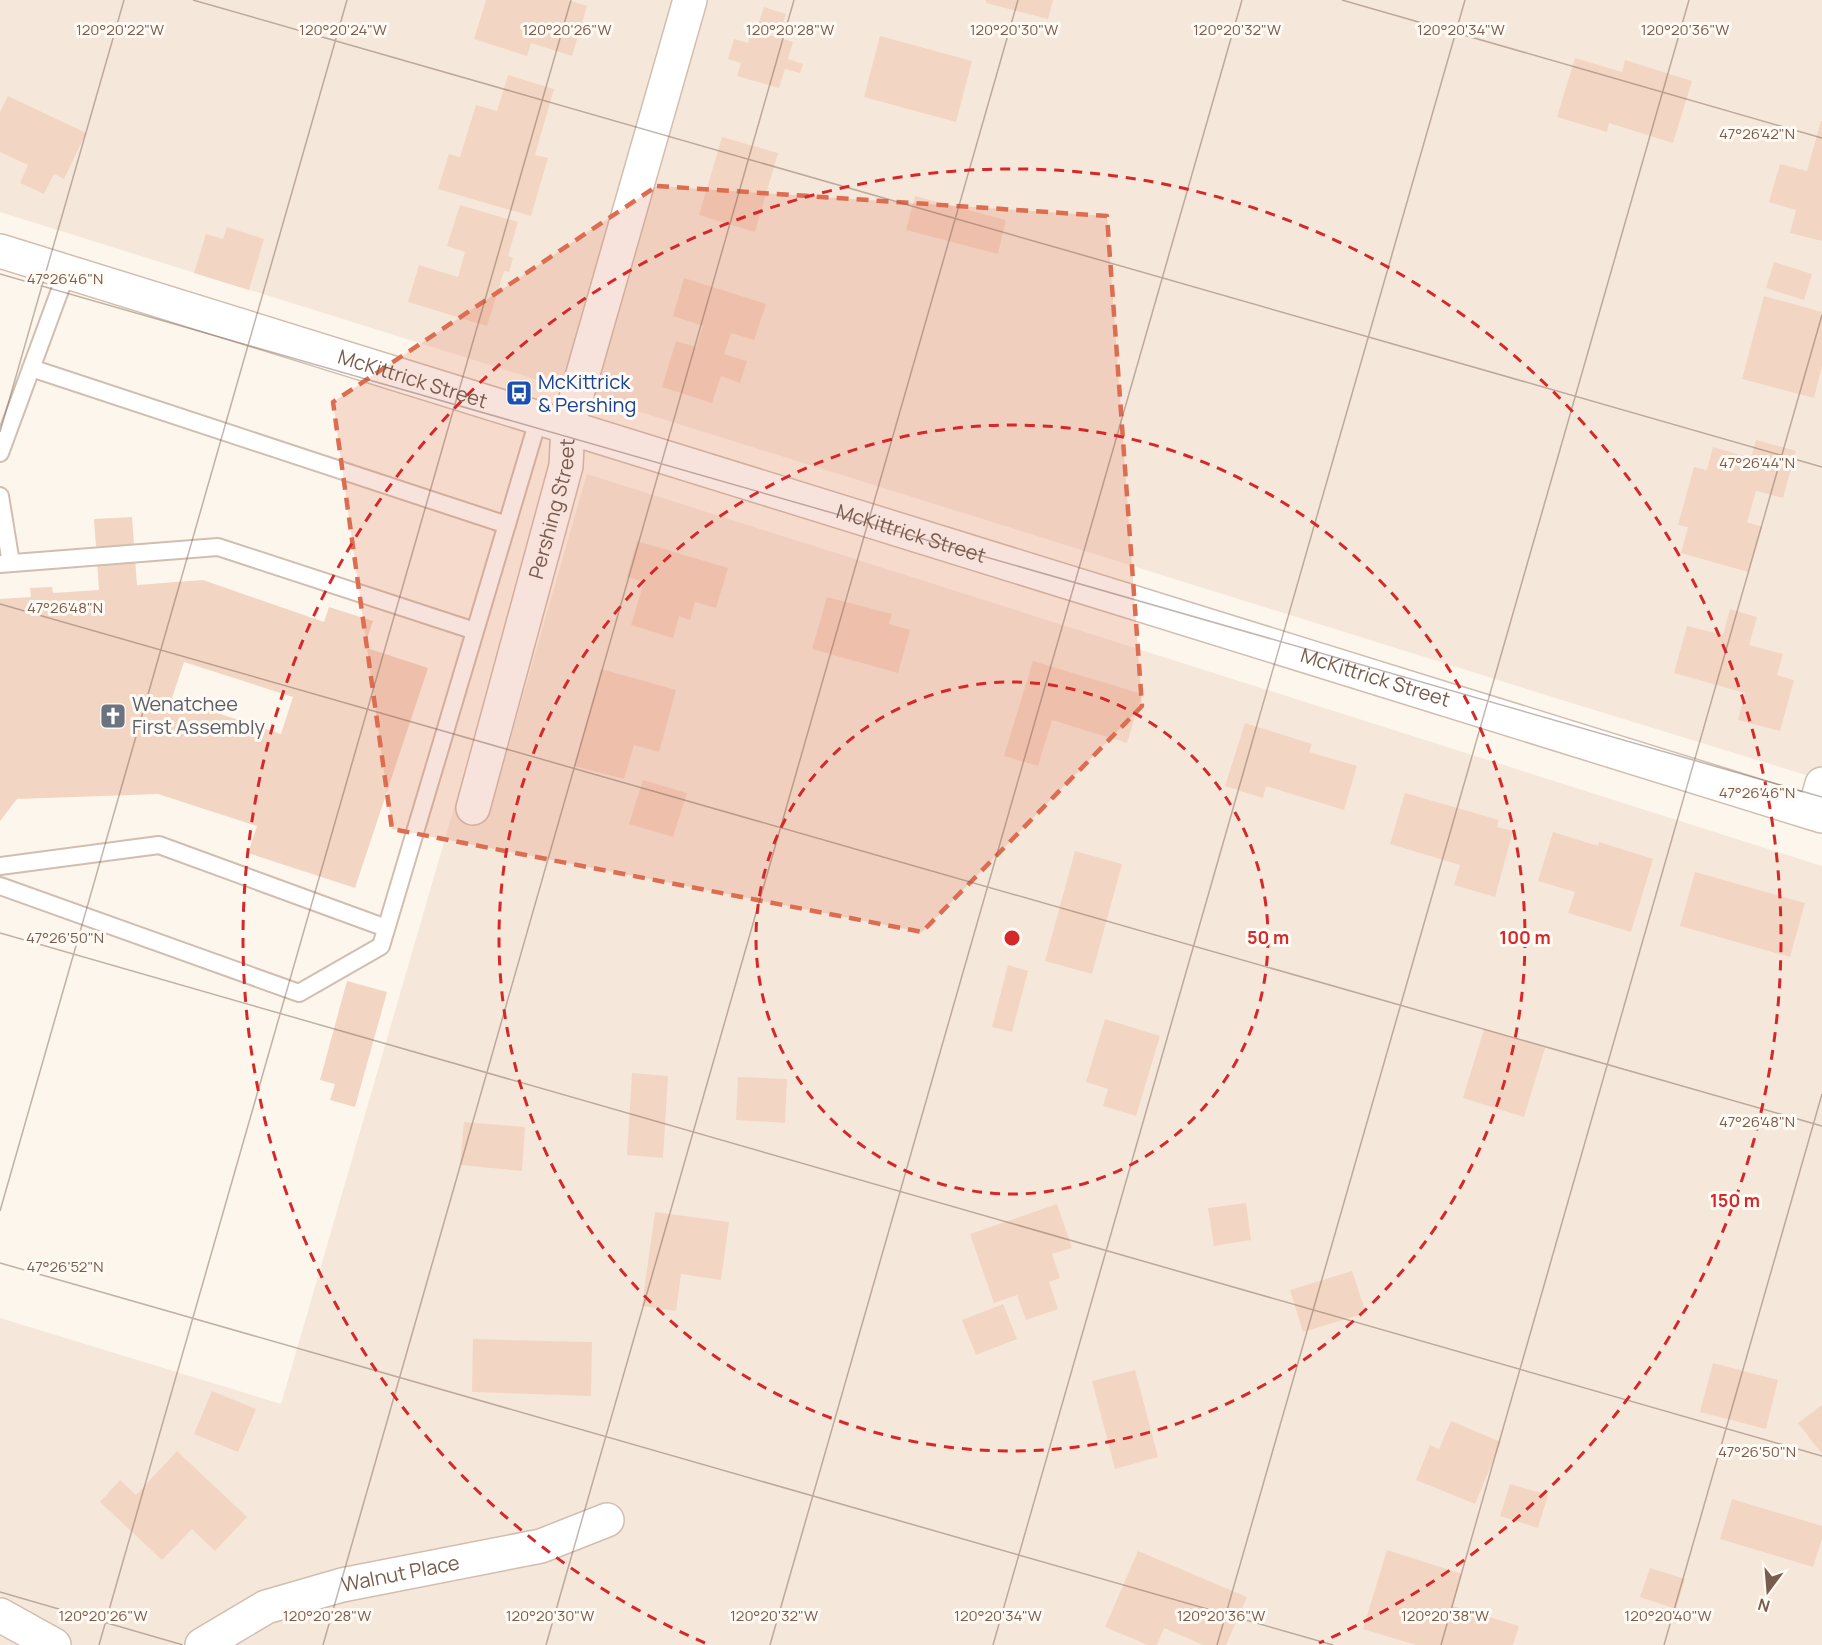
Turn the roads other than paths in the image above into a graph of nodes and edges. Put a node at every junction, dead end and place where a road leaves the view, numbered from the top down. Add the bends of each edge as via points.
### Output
1 (690, 0) edge
2 (0, 251) edge
3 (67, 271) junction
4 (31, 368) junction
5 (554, 421) junction
6 (0, 453) edge
7 (0, 496) edge
8 (507, 525) junction
9 (5, 563) edge
10 (475, 631) junction
11 (1819, 804) edge
12 (473, 808) dead end
13 (0, 866) edge
14 (0, 886) edge
15 (386, 928) junction
16 (607, 1520) dead end
17 (0, 1614) edge
18 (54, 1645) edge
19 (201, 1645) edge

1 - 5 street, Pershing Street
2 - 3 street, McKittrick Street
3 - 4 lane
3 - 5 street, McKittrick Street
4 - 6 lane
4 - 8 lane
5 - 8 lane
5 - 11 street, McKittrick Street
5 - 12 street, Pershing Street via 566,466
7 - 9 lane
8 - 10 lane
9 - 10 lane via 218,547
10 - 15 lane
13 - 15 lane via 159,845
14 - 15 lane via 298,993 381,946
16 - 19 street, Walnut Place via 541,1546 342,1585 266,1607
17 - 18 street

